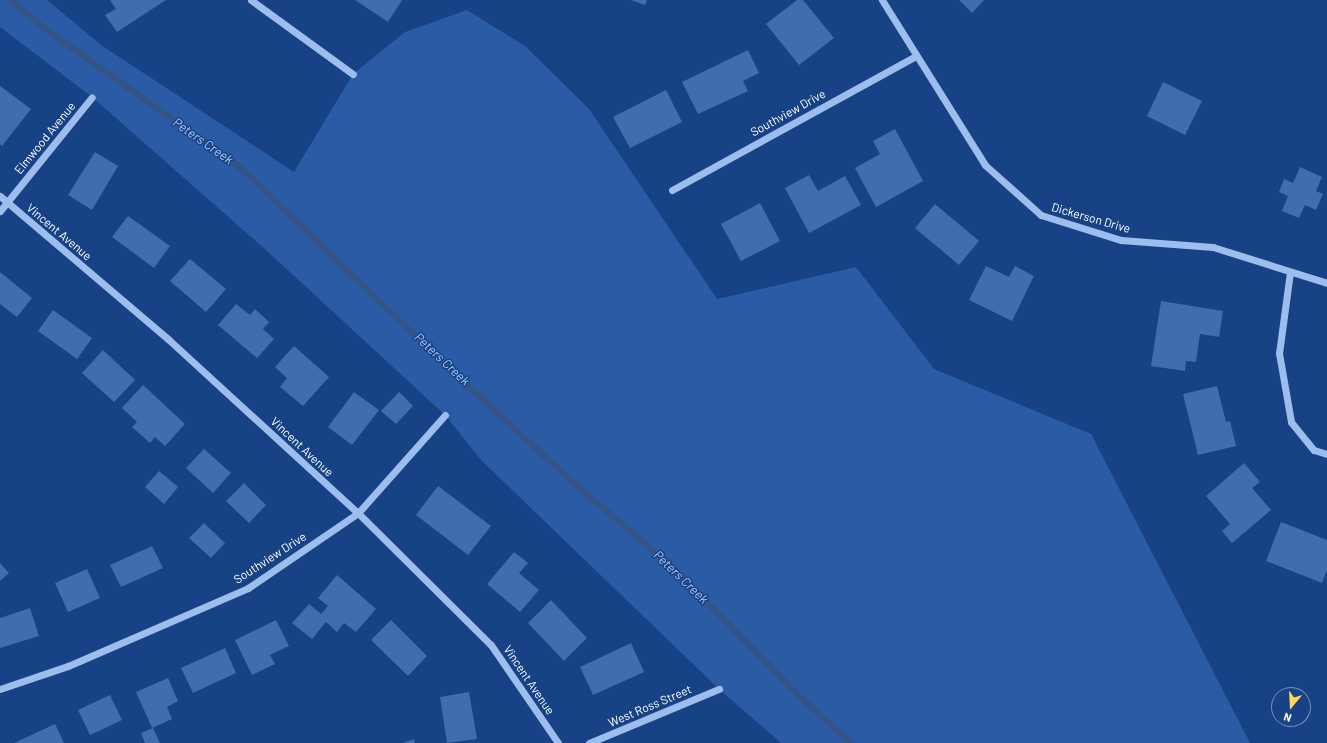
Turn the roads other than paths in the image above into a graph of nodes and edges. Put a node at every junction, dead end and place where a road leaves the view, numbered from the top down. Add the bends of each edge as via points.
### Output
1 (250, 0) edge
2 (882, 0) edge
3 (916, 56) junction
4 (353, 74) dead end
5 (92, 97) dead end
6 (672, 190) dead end
7 (0, 196) edge
8 (8, 202) junction
9 (0, 211) edge
10 (1290, 272) junction
11 (1327, 283) edge
12 (445, 415) dead end
13 (1327, 454) edge
14 (358, 513) junction
15 (719, 689) dead end
16 (0, 690) edge
17 (558, 743) edge
18 (589, 743) edge

1 - 4 street
2 - 3 street, Dickerson Drive
3 - 6 street, Southview Drive
3 - 10 street, Dickerson Drive via 985,165 1041,215 1121,240 1213,247
5 - 8 street, Elmwood Avenue
7 - 8 street, Vincent Avenue
8 - 9 street, Elmwood Avenue
8 - 14 street, Vincent Avenue via 168,339
10 - 11 street, Dickerson Drive
10 - 13 street via 1279,353 1292,422 1314,450
12 - 14 street, Southview Drive
14 - 16 street, Southview Drive via 248,588 68,666
14 - 17 street, Vincent Avenue via 491,645
15 - 18 street, West Ross Street

